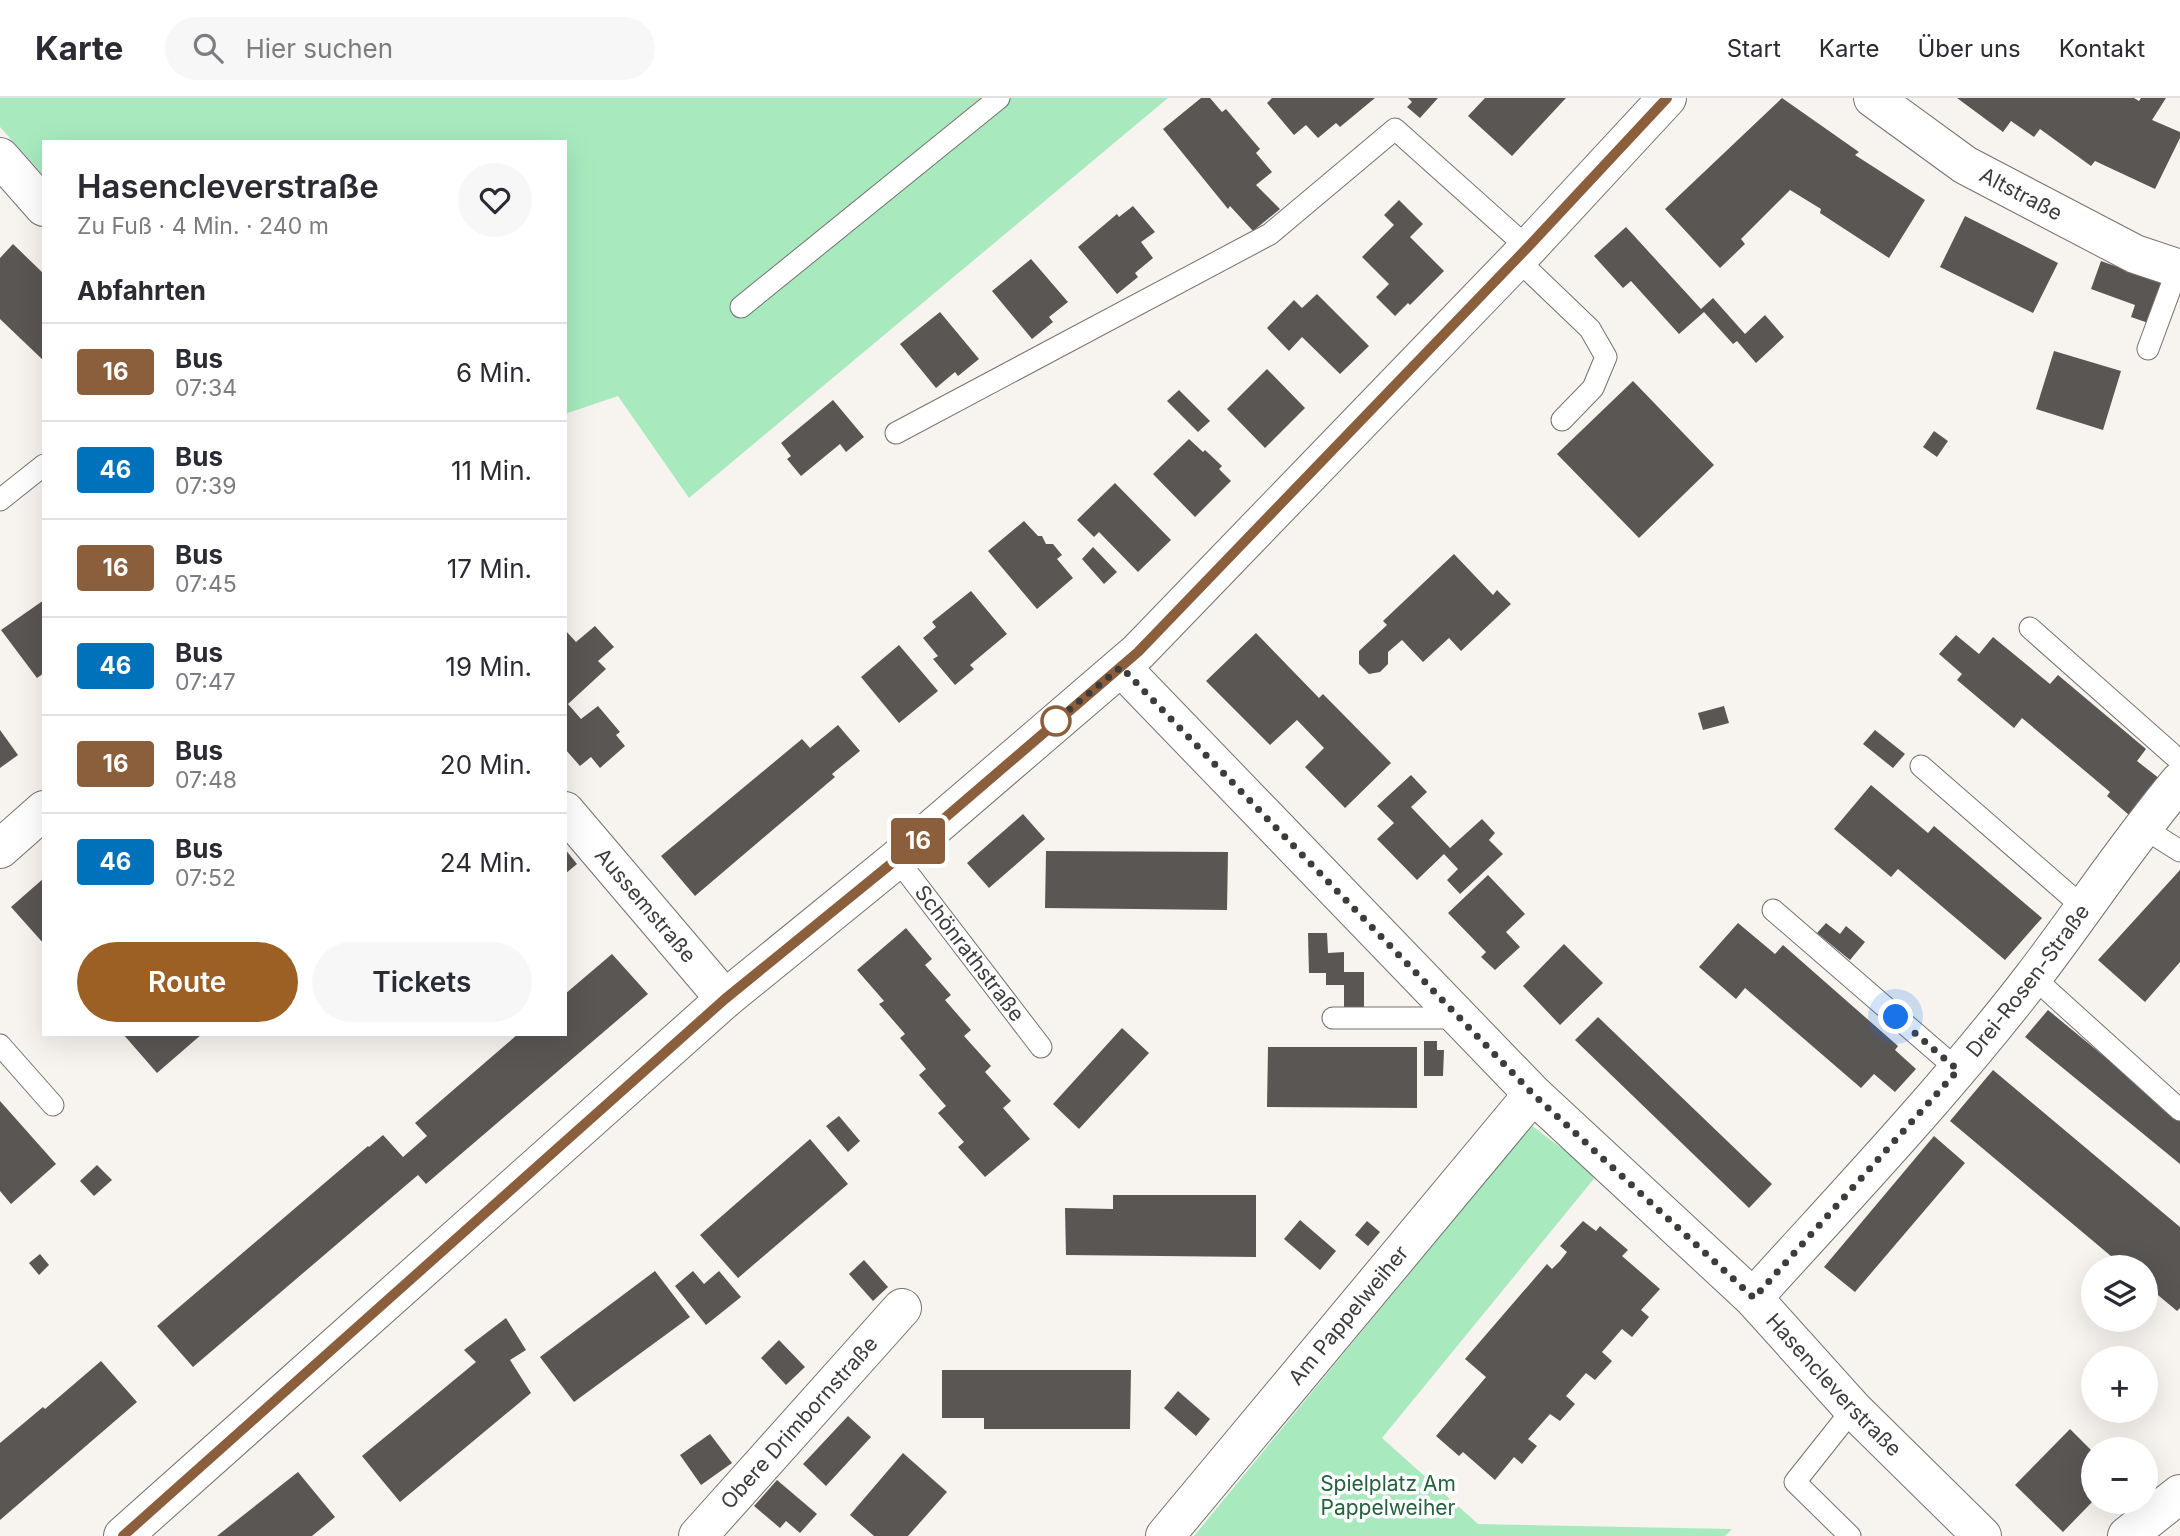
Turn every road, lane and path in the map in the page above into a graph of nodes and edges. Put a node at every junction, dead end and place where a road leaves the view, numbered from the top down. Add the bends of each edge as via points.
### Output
1 (999, 98) edge
2 (1667, 98) edge
3 (1873, 98) edge
4 (0, 157) edge
5 (42, 205) edge
6 (1522, 253) junction
7 (2179, 269) edge
8 (741, 307) dead end
9 (2148, 349) dead end
10 (1562, 420) dead end
11 (896, 433) dead end
12 (42, 467) edge
13 (0, 500) edge
14 (2030, 628) dead end
15 (1121, 667) junction
16 (2180, 761) edge
17 (1921, 766) dead end
18 (2180, 781) edge
19 (567, 813) edge
20 (41, 820) edge
21 (2142, 827) junction
22 (0, 849) edge
23 (2180, 850) edge
24 (897, 859) junction
25 (2084, 908) junction
26 (1773, 910) dead end
27 (2033, 977) junction
28 (725, 999) junction
29 (1333, 1018) dead end
30 (1460, 1018) junction
31 (0, 1045) edge
32 (1041, 1046) dead end
33 (1958, 1070) junction
34 (1533, 1094) junction
35 (53, 1105) dead end
36 (2180, 1110) edge
37 (1754, 1298) junction
38 (902, 1308) dead end
39 (1853, 1409) junction
40 (2180, 1494) edge
41 (123, 1536) edge
42 (698, 1536) edge
43 (1165, 1536) edge
44 (1850, 1536) edge
45 (1982, 1536) edge
46 (2127, 1536) edge

1 - 8 lane
2 - 6 street
3 - 7 street, Altstraße via 1965,164 2135,254
4 - 5 street
6 - 10 lane via 1590,329 1605,357 1593,388
6 - 11 lane via 1395,129 1270,234
6 - 15 street
7 - 9 lane
12 - 13 lane
14 - 16 lane
15 - 24 street
15 - 30 street, Hasencleverstraße
17 - 25 lane
18 - 21 street, Drei-Rosen-Straße
19 - 28 street, Aussemstraße
20 - 22 street
21 - 23 lane
21 - 25 street, Drei-Rosen-Straße
24 - 28 street
24 - 32 lane, Schönrathstraße
25 - 27 street, Drei-Rosen-Straße
26 - 33 lane
27 - 33 street, Drei-Rosen-Straße
27 - 36 lane
28 - 41 street
29 - 30 lane
30 - 34 street, Hasencleverstraße
31 - 35 lane
33 - 37 street, Drei-Rosen-Straße
34 - 37 street, Hasencleverstraße
34 - 43 street, Am Pappelweiher
37 - 39 street, Hasencleverstraße
38 - 42 street, Obere Drimbornstraße
39 - 44 lane via 1794,1482
39 - 45 street, Hasencleverstraße
40 - 46 street

